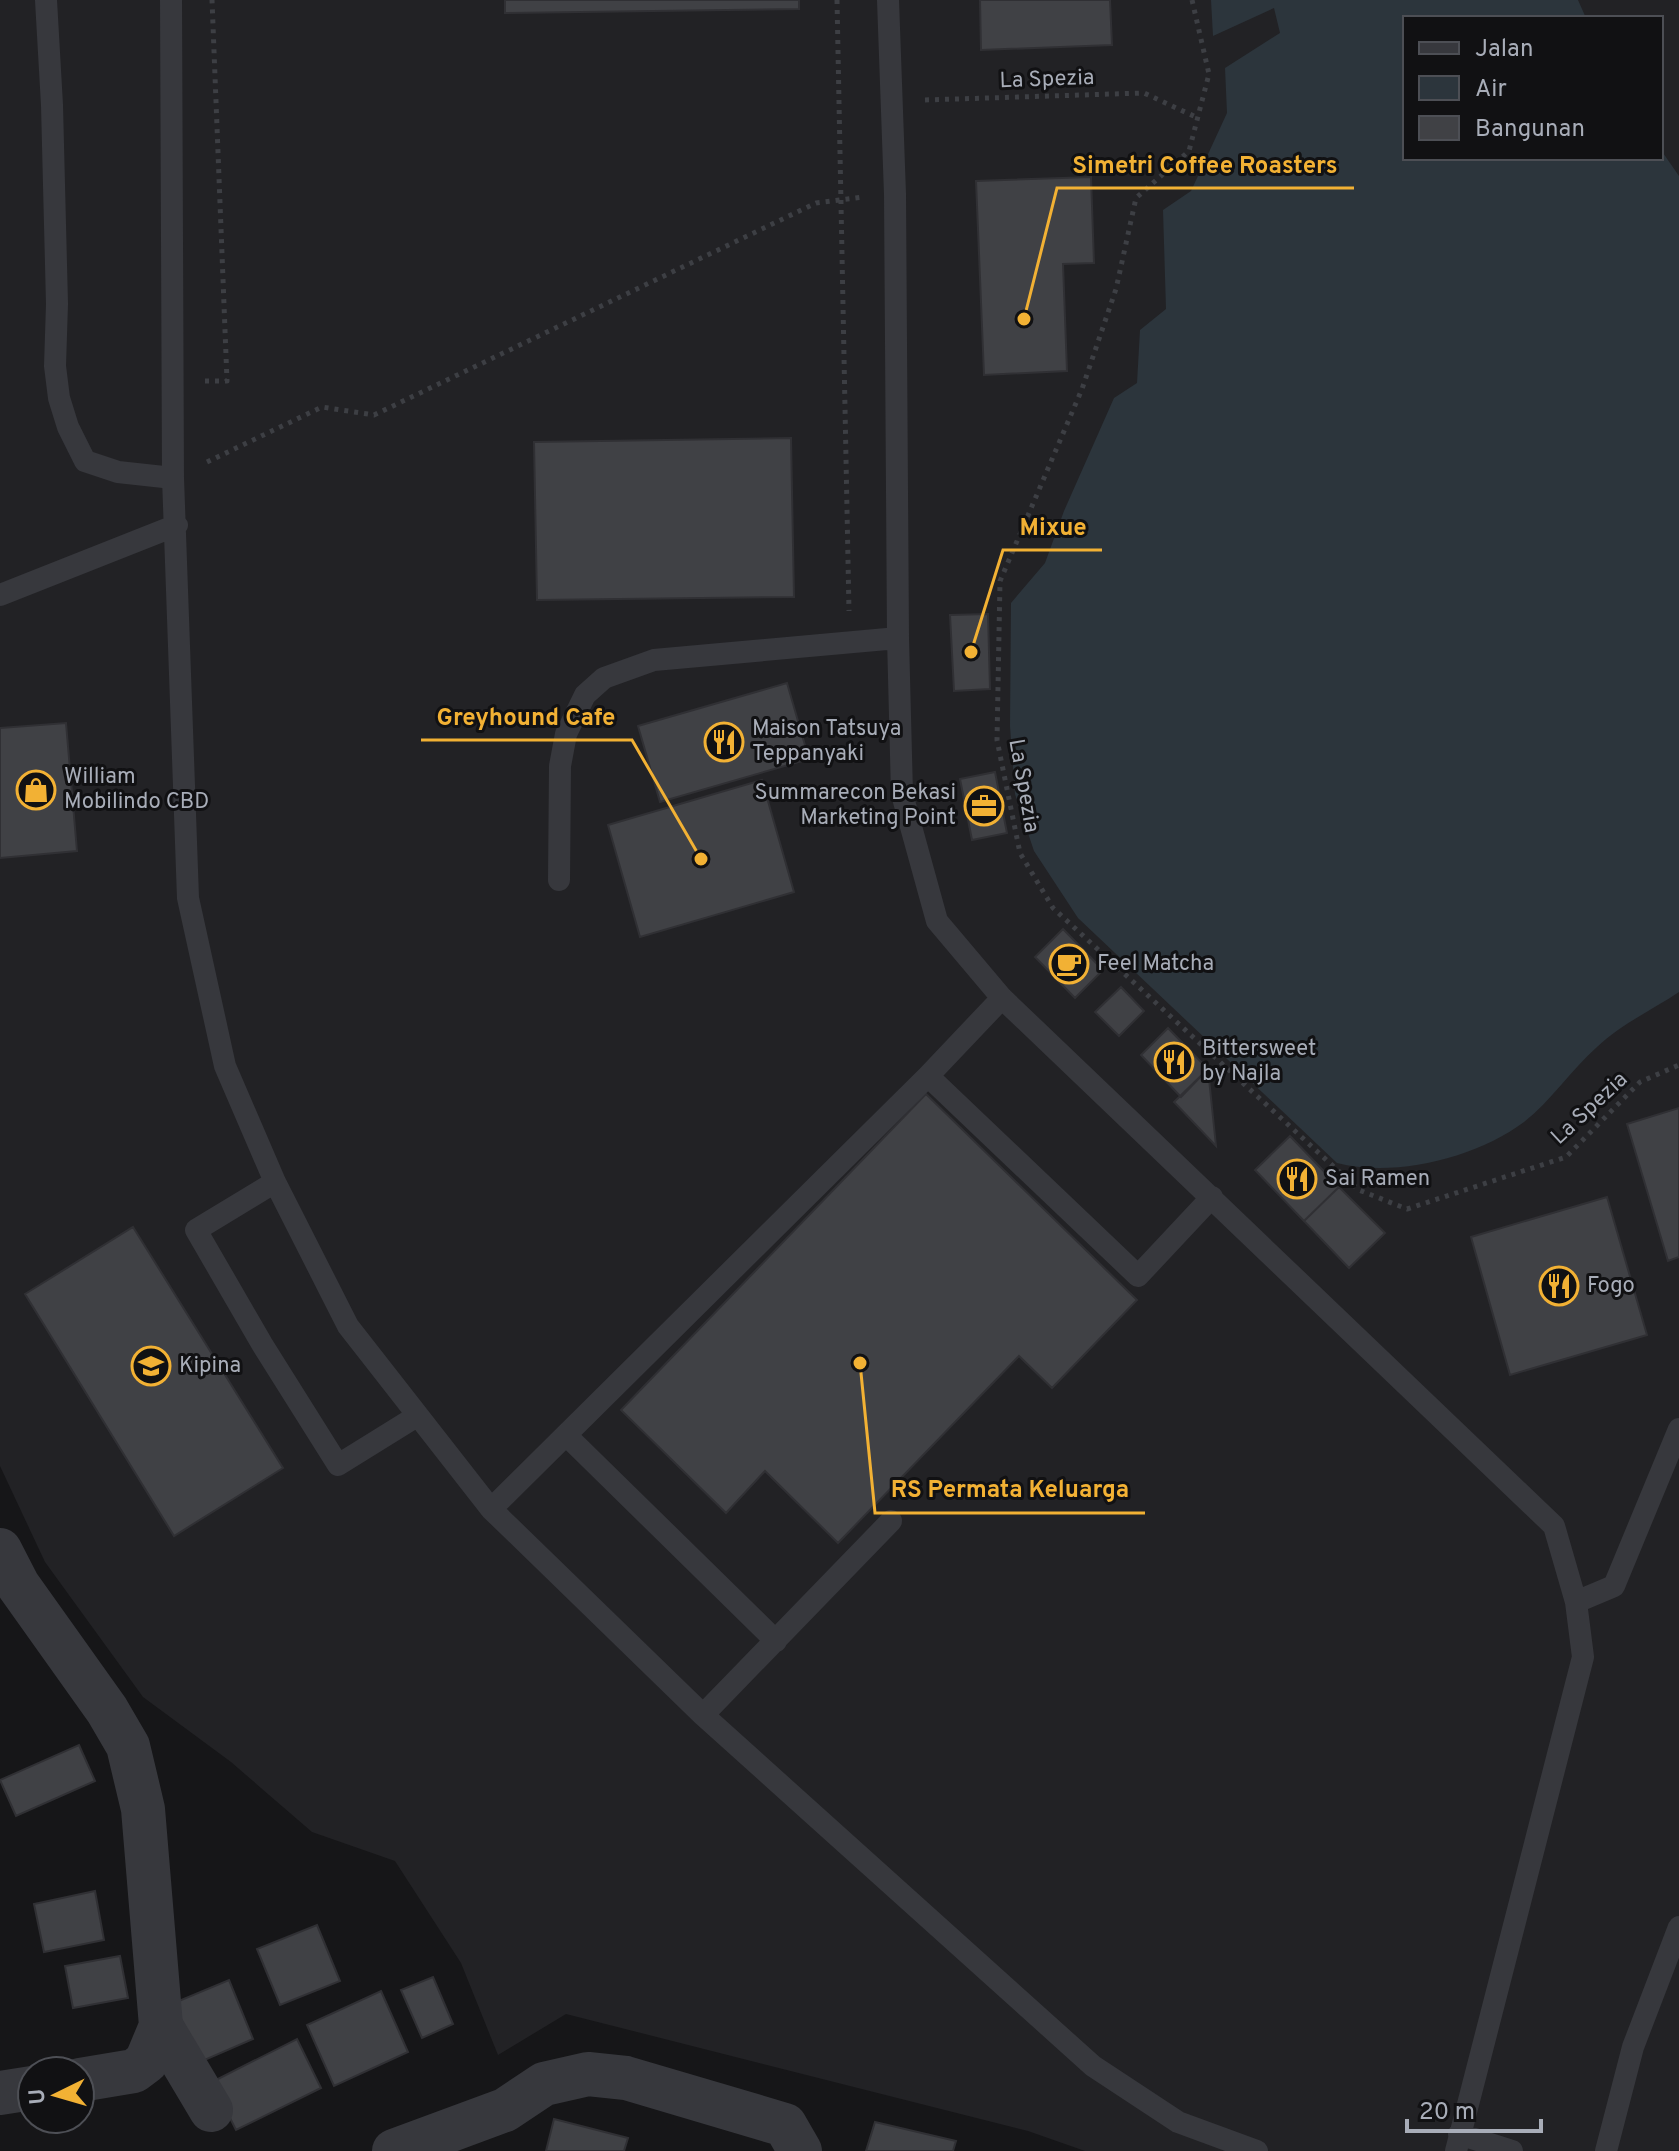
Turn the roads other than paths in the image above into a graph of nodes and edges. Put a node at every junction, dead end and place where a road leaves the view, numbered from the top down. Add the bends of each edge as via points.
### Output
1 (46, 0) edge
2 (171, 0) edge
3 (888, 0) edge
4 (173, 478) junction
5 (177, 525) junction
6 (0, 595) edge
7 (898, 638) junction
8 (559, 880) dead end
9 (1002, 998) junction
10 (928, 1076) junction
11 (275, 1182) junction
12 (1212, 1197) junction
13 (417, 1416) junction
14 (1679, 1429) edge
15 (566, 1435) junction
16 (491, 1509) junction
17 (891, 1521) dead end
18 (0, 1550) edge
19 (13, 1592) edge
20 (1576, 1602) junction
21 (776, 1641) junction
22 (703, 1715) junction
23 (1679, 1927) edge
24 (1671, 1972) edge
25 (161, 2026) junction
26 (96, 2077) edge
27 (211, 2110) dead end
28 (505, 2110) junction
29 (1458, 2142) edge
30 (394, 2151) edge
31 (495, 2151) edge
32 (800, 2151) edge
33 (1257, 2151) edge
34 (1512, 2151) edge
35 (1606, 2151) edge

1 - 4 lane via 59,398 85,461 118,472
2 - 4 lane
3 - 7 lane
4 - 5 lane
5 - 6 lane
5 - 11 lane via 188,898 225,1066
7 - 8 lane via 654,660 604,678 585,695 564,745
7 - 9 lane via 902,794 937,921
9 - 10 lane
9 - 12 lane
10 - 12 lane via 1138,1276
10 - 15 lane
11 - 13 lane via 348,1326
11 - 13 lane via 196,1230 262,1344 338,1465
12 - 20 lane via 1554,1526
13 - 16 lane
14 - 20 lane via 1614,1586
15 - 16 lane
15 - 21 lane
16 - 22 lane
17 - 21 lane
18 - 19 street
19 - 25 street via 107,1710 128,1746 143,1809
20 - 29 lane via 1583,1657
21 - 22 lane
22 - 33 lane via 1093,2066 1178,2122
23 - 24 lane
24 - 35 lane via 1633,2047
25 - 26 street via 146,2062 134,2071
25 - 27 street
28 - 30 street
28 - 31 street
28 - 32 street via 544,2084 566,2078 626,2078 785,2125
29 - 34 lane

